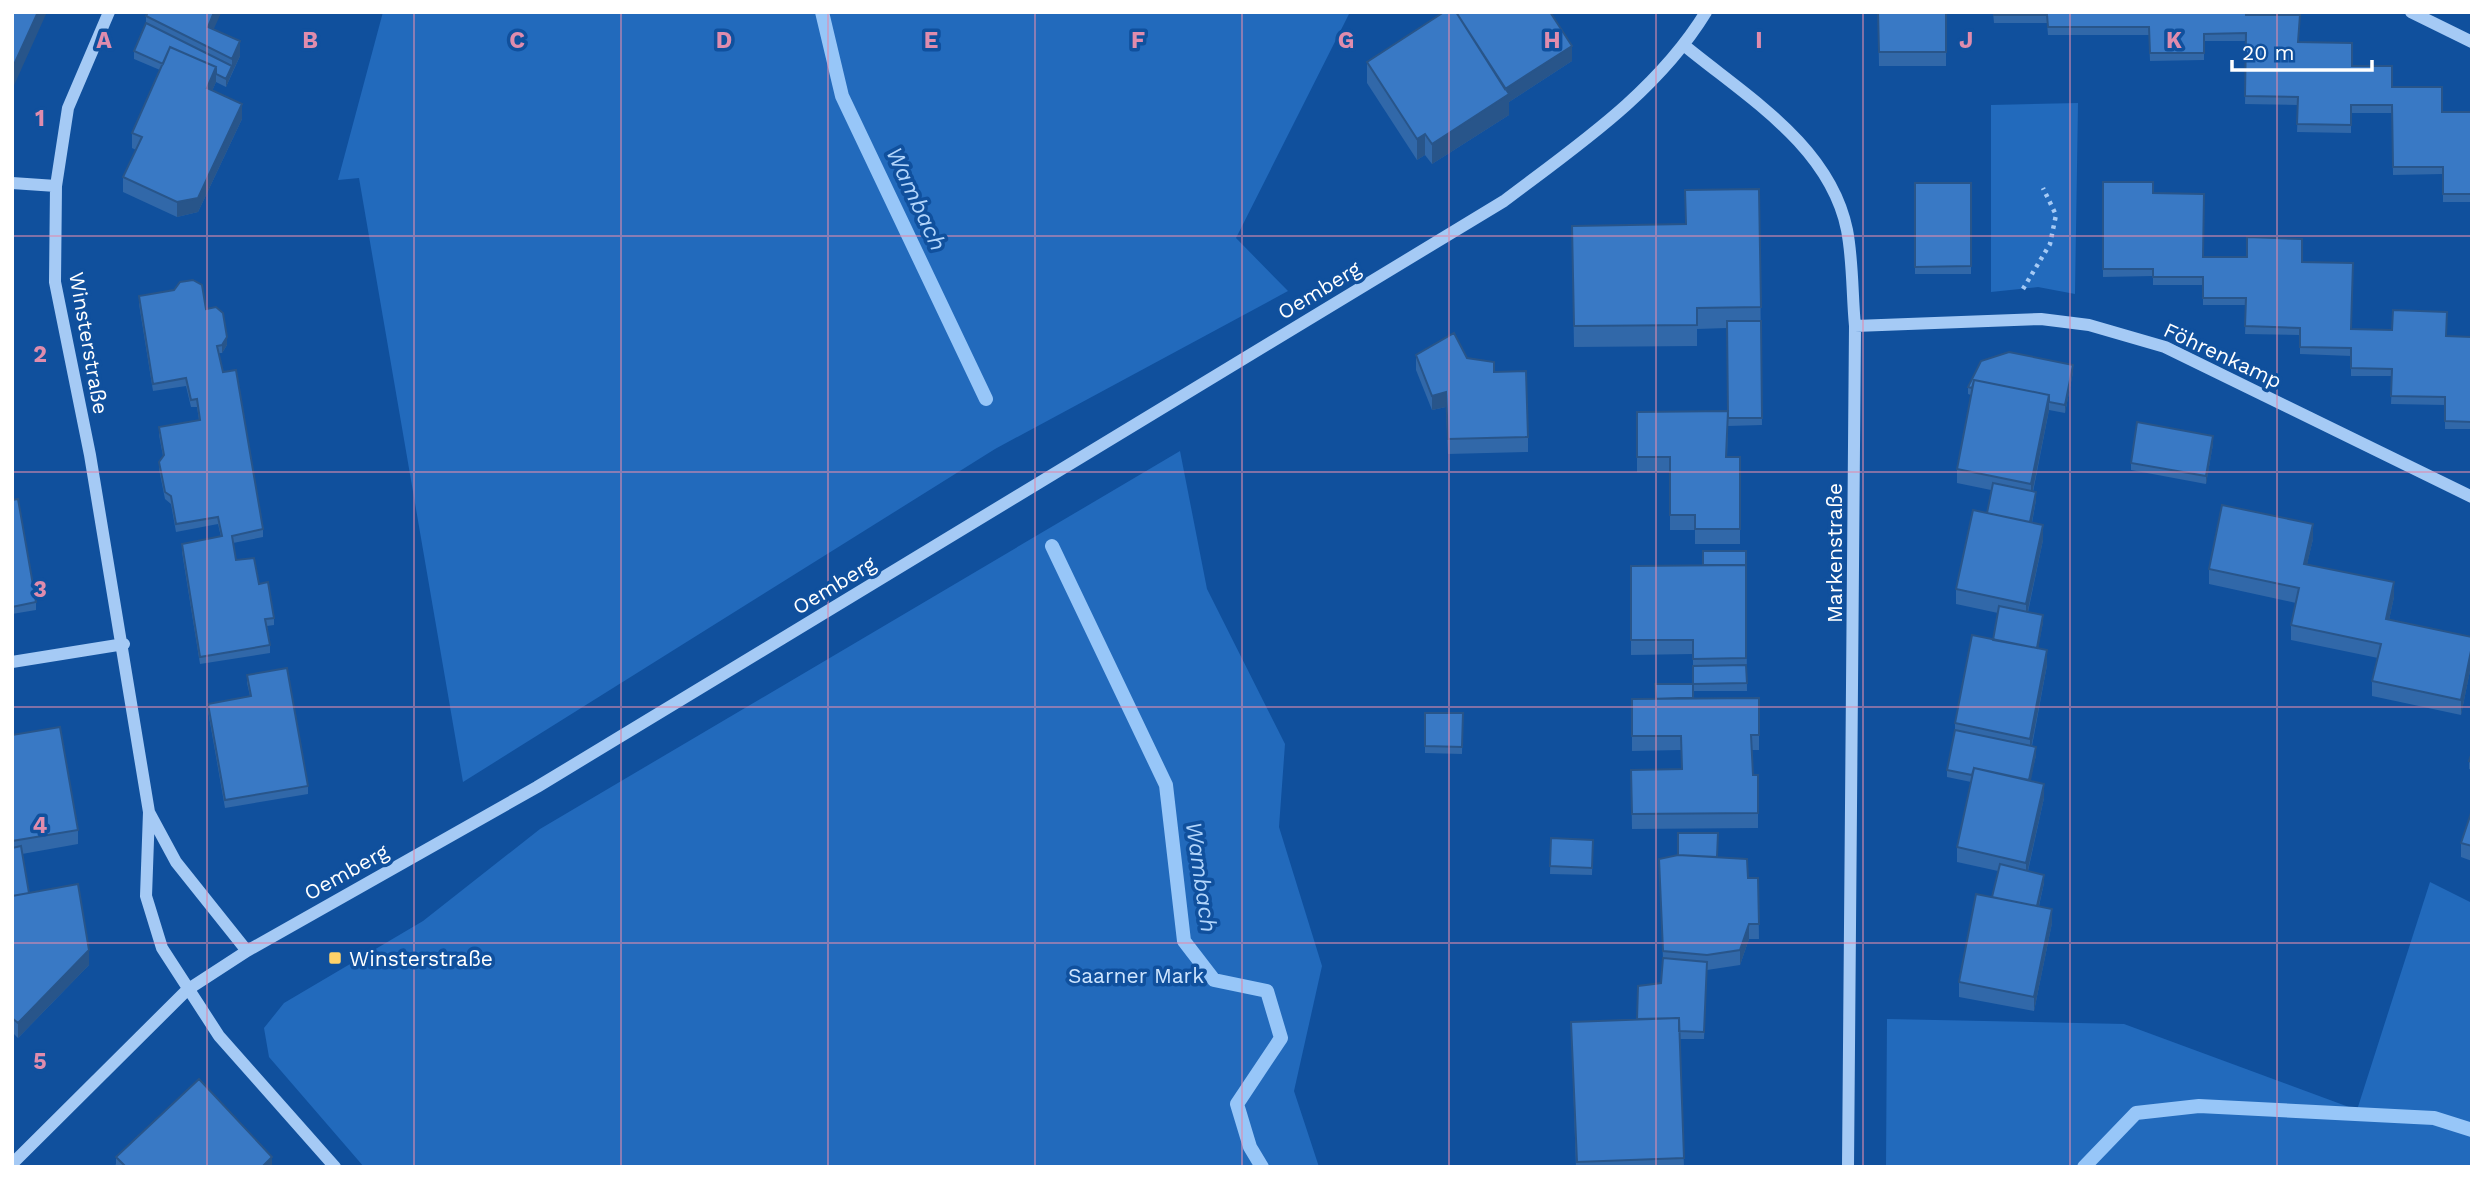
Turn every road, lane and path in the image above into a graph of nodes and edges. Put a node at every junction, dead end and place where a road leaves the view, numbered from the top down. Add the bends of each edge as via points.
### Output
1 (109, 12) edge
2 (1706, 12) edge
3 (2411, 12) edge
4 (2472, 42) edge
5 (1685, 46) junction
6 (12, 183) edge
7 (56, 186) junction
8 (2043, 188) dead end
9 (2006, 320) junction
10 (1854, 326) junction
11 (2472, 498) edge
12 (124, 644) junction
13 (12, 662) edge
14 (149, 812) junction
15 (247, 951) junction
16 (187, 990) junction
17 (12, 1164) edge
18 (335, 1167) edge
19 (1848, 1167) edge

1 - 7 street, Winsterstraße via 68,108
2 - 5 street
3 - 4 street
5 - 10 street, Markenstraße via 1791,133 1829,178 1847,230
5 - 15 street, Oemberg via 1613,119 1504,201 537,788
6 - 7 street
7 - 12 street, Winsterstraße via 55,282
8 - 9 path via 2056,215 2050,244
9 - 10 street, Föhrenkamp
9 - 11 street, Föhrenkamp via 2089,325 2165,347
10 - 19 street, Markenstraße
12 - 13 street
12 - 14 street, Winsterstraße
14 - 15 street, Winsterstraße via 176,862
14 - 16 street, Winsterstraße via 146,896 162,948
15 - 16 street, Oemberg
16 - 17 street, Oemberg
16 - 18 street, Winsterstraße via 219,1036

